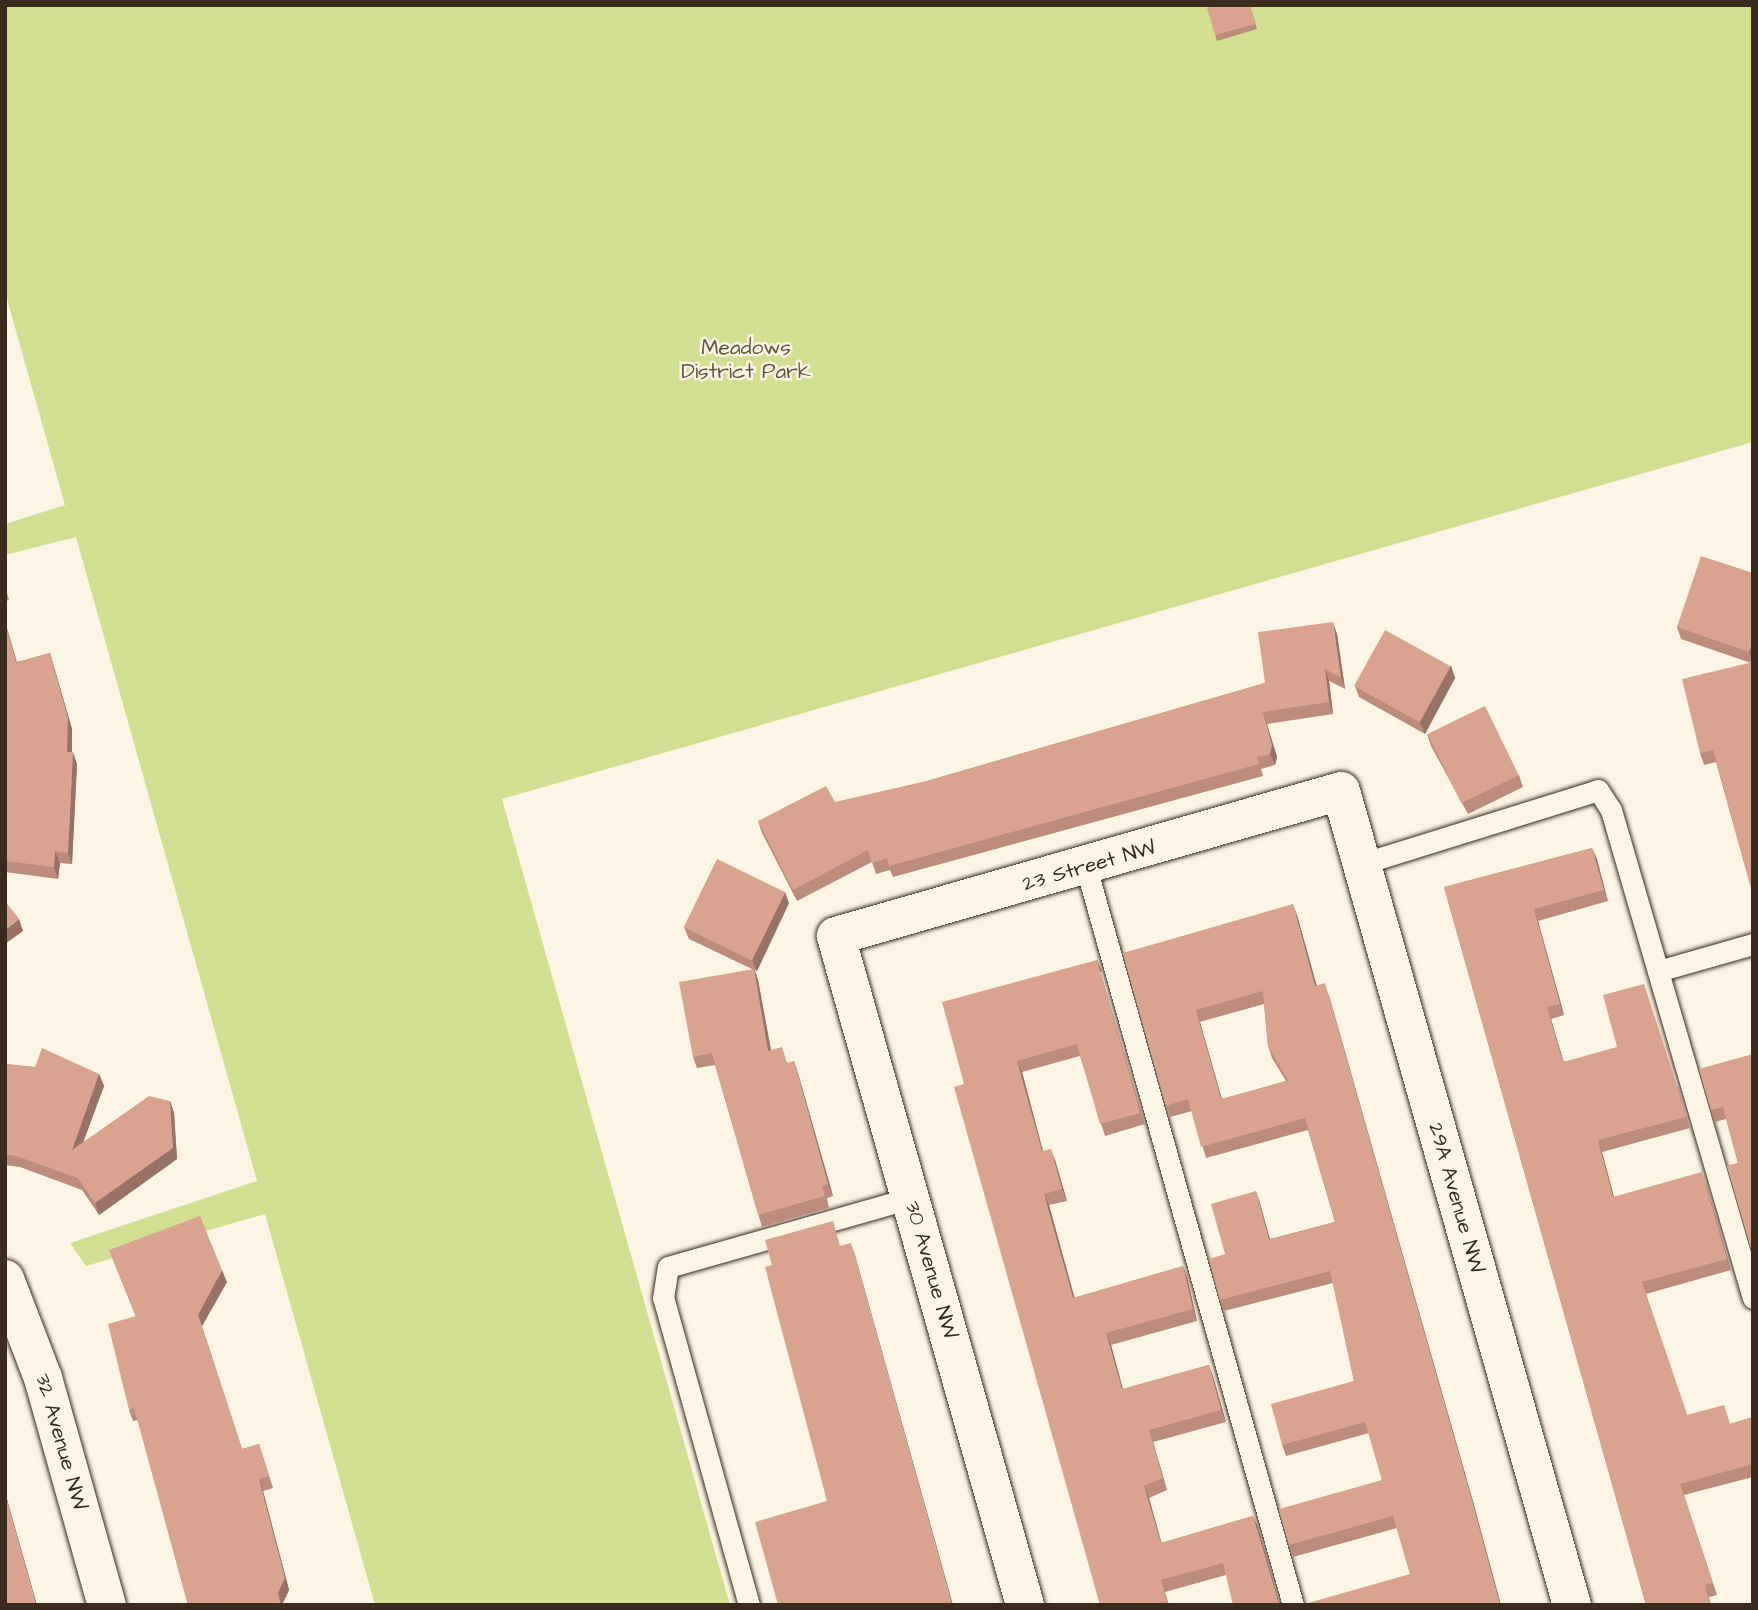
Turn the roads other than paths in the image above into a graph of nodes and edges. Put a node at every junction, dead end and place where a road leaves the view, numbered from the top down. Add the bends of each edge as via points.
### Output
1 (1341, 792) joint
2 (1361, 864) junction
3 (1086, 867) junction
4 (836, 936) joint
5 (1753, 944) edge
6 (1658, 971) junction
7 (911, 1198) junction
8 (7, 1280) edge
9 (1753, 1298) edge
10 (107, 1605) edge
11 (749, 1605) edge
12 (1025, 1605) edge
13 (1293, 1605) edge
14 (1572, 1605) edge

1 - 2 street, 29A Avenue NW
1 - 3 street, 23 Street NW
2 - 6 lane via 1598,790 1611,810
2 - 14 street, 29A Avenue NW
3 - 4 street, 23 Street NW
3 - 13 lane
4 - 7 street, 30 Avenue NW
5 - 6 lane
6 - 9 lane
7 - 11 lane via 668,1267 663,1298
7 - 12 street, 30 Avenue NW
8 - 10 street, 32 Avenue NW

